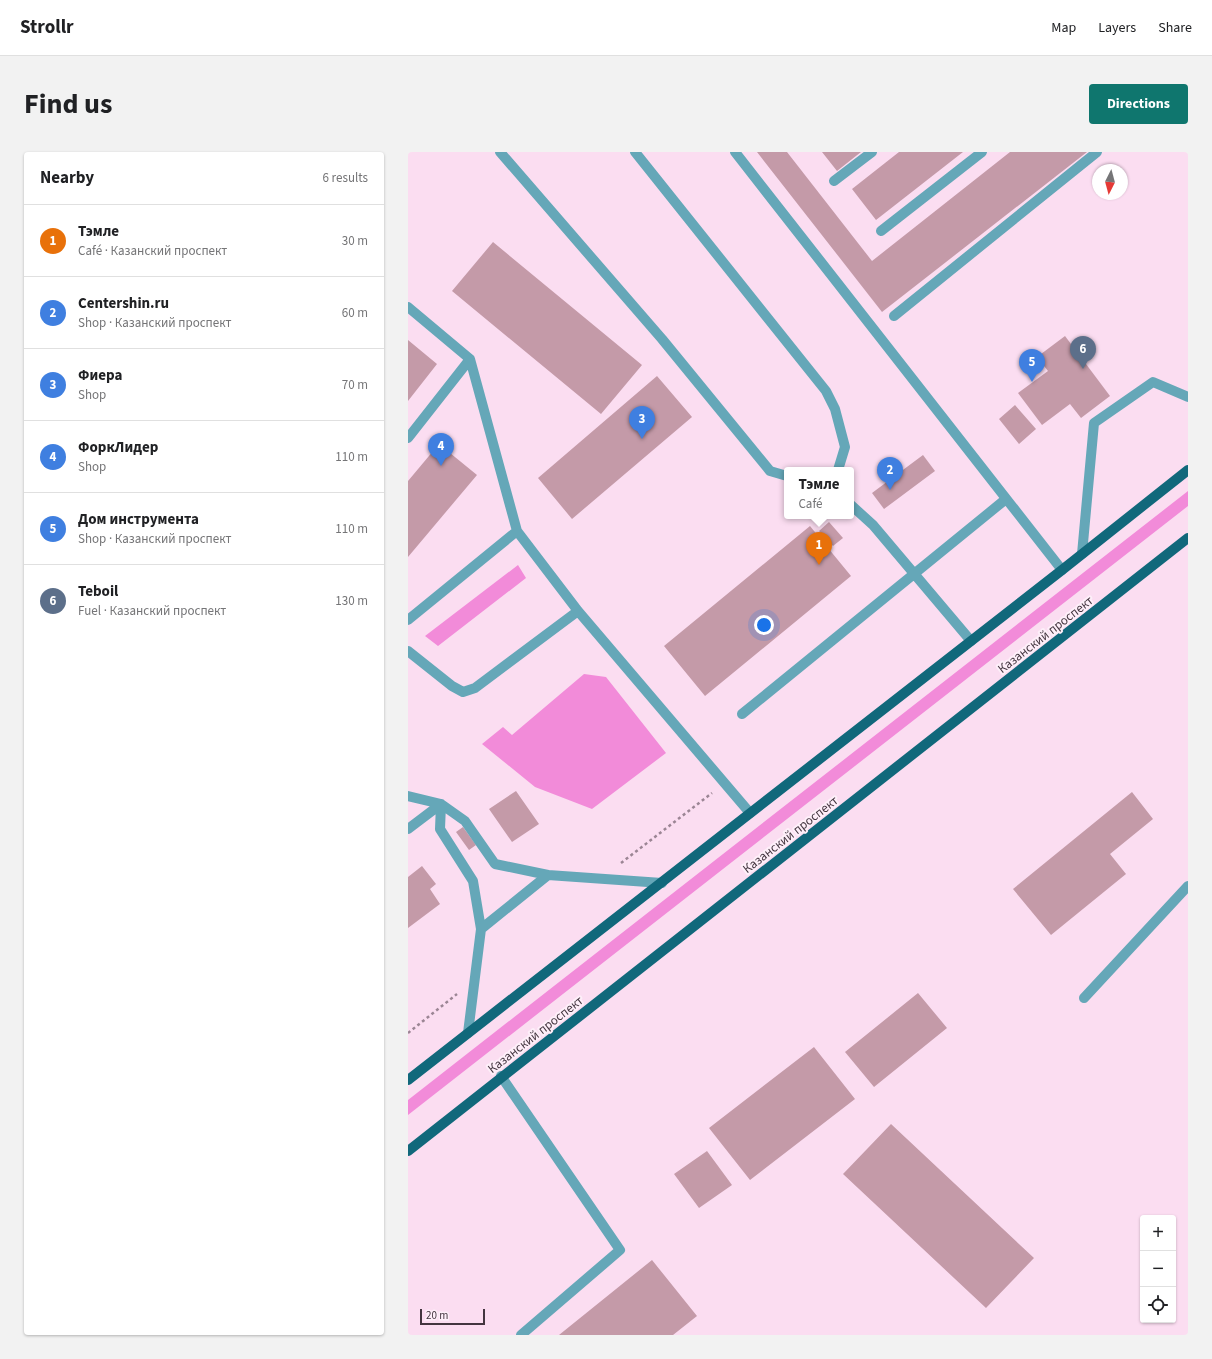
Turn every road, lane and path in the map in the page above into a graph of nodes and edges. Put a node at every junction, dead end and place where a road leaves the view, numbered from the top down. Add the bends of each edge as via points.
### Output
1 (636, 152) edge
2 (735, 152) edge
3 (872, 152) edge
4 (982, 152) edge
5 (1097, 152) edge
6 (503, 153) edge
7 (834, 181) dead end
8 (881, 231) dead end
9 (409, 311) edge
10 (894, 316) dead end
11 (470, 359) junction
12 (1188, 397) edge
13 (408, 438) edge
14 (839, 467) edge
15 (1188, 470) edge
16 (784, 475) edge
17 (1006, 499) junction
18 (854, 508) edge
19 (518, 531) junction
20 (1188, 538) edge
21 (1082, 554) junction
22 (1062, 570) junction
23 (914, 574) junction
24 (578, 611) junction
25 (408, 620) edge
26 (971, 641) junction
27 (408, 651) edge
28 (742, 714) dead end
29 (725, 783) junction
30 (408, 796) edge
31 (440, 804) junction
32 (750, 813) junction
33 (408, 829) edge
34 (548, 875) junction
35 (601, 878) junction
36 (662, 883) junction
37 (1188, 886) edge
38 (481, 929) junction
39 (474, 980) junction
40 (1084, 998) dead end
41 (408, 1033) edge
42 (468, 1033) junction
43 (501, 1076) junction
44 (408, 1080) edge
45 (408, 1151) edge
46 (521, 1335) edge

1 - 14 lane via 826,391 835,408 844,447
2 - 17 lane
3 - 7 lane
4 - 8 lane
5 - 10 lane
6 - 16 lane via 662,339 770,471
9 - 11 lane
11 - 13 lane
11 - 19 lane
12 - 21 lane via 1153,382 1094,423
15 - 21 main road
17 - 22 lane
17 - 23 lane
18 - 23 lane via 873,525
19 - 24 lane
19 - 25 lane
20 - 43 main road, Казанский проспект
21 - 22 main road
22 - 26 main road
23 - 26 lane
23 - 28 lane
24 - 27 lane via 475,688 463,692
24 - 29 lane
26 - 32 main road
29 - 32 lane
29 - 35 path
30 - 31 lane
31 - 33 lane
31 - 34 lane via 465,821 495,864
31 - 38 lane via 440,829 472,881
32 - 36 main road
34 - 35 lane
34 - 38 lane
35 - 36 lane
36 - 42 main road
37 - 40 lane
38 - 39 lane
39 - 41 path
39 - 42 lane
42 - 44 main road
43 - 45 main road, Казанский проспект
43 - 46 lane via 620,1250

